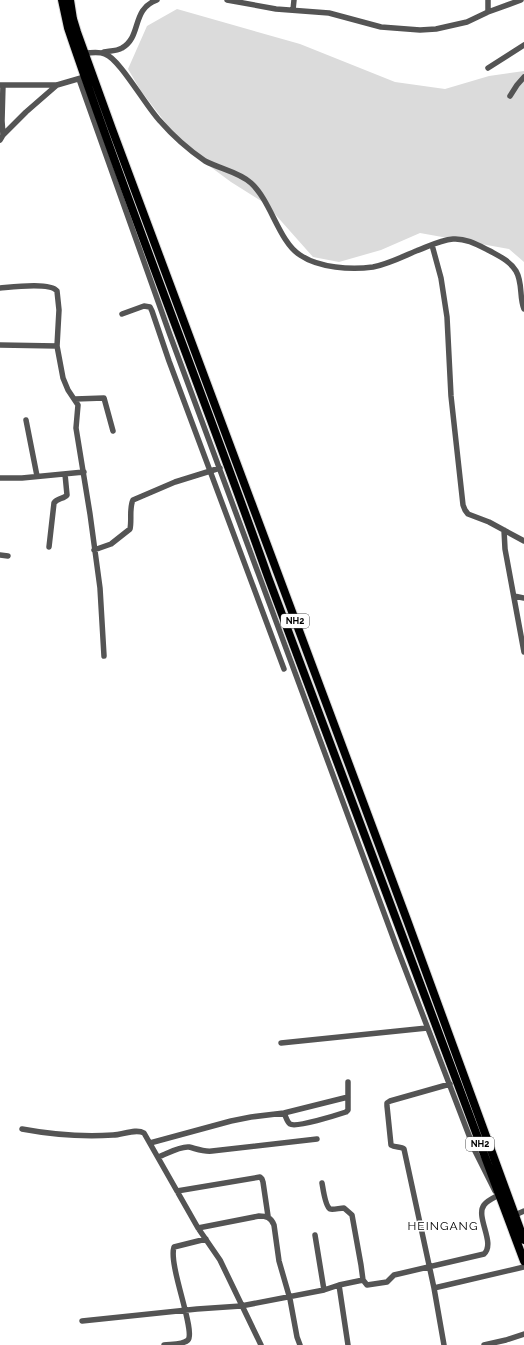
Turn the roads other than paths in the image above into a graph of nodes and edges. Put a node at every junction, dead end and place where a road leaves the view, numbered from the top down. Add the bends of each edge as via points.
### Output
1 (62, 0) edge
2 (70, 0) edge
3 (157, 0) edge
4 (227, 0) edge
5 (294, 0) edge
6 (488, 0) edge
7 (521, 0) edge
8 (293, 10) junction
9 (488, 12) junction
10 (524, 45) edge
11 (84, 53) junction
12 (101, 53) junction
13 (488, 68) dead end
14 (85, 77) junction
15 (524, 78) edge
16 (2, 85) edge
17 (57, 85) junction
18 (510, 96) dead end
19 (1, 137) edge
20 (432, 245) junction
21 (0, 288) edge
22 (524, 309) edge
23 (122, 314) dead end
24 (0, 345) edge
25 (57, 346) junction
26 (75, 399) junction
27 (26, 420) dead end
28 (113, 431) dead end
29 (220, 468) junction
30 (211, 470) junction
31 (84, 472) junction
32 (65, 474) junction
33 (37, 476) junction
34 (0, 478) edge
35 (504, 530) junction
36 (524, 541) edge
37 (49, 547) dead end
38 (94, 550) junction
39 (0, 555) edge
40 (8, 556) dead end
41 (514, 596) junction
42 (524, 598) edge
43 (524, 652) edge
44 (104, 656) dead end
45 (284, 669) dead end
46 (427, 1028) junction
47 (281, 1043) dead end
48 (348, 1082) dead end
49 (450, 1084) junction
50 (348, 1096) junction
51 (284, 1113) junction
52 (22, 1130) dead end
53 (317, 1139) dead end
54 (150, 1143) junction
55 (158, 1157) junction
56 (322, 1183) dead end
57 (177, 1191) junction
58 (497, 1196) junction
59 (524, 1211) edge
60 (268, 1216) junction
61 (512, 1216) junction
62 (198, 1228) junction
63 (315, 1235) dead end
64 (206, 1239) junction
65 (524, 1240) edge
66 (524, 1261) edge
67 (430, 1267) junction
68 (524, 1267) edge
69 (362, 1280) junction
70 (339, 1285) junction
71 (434, 1288) junction
72 (324, 1290) junction
73 (289, 1296) junction
74 (242, 1306) junction
75 (185, 1310) junction
76 (82, 1321) dead end
77 (524, 1334) edge
78 (164, 1345) edge
79 (261, 1345) edge
80 (300, 1345) edge
81 (348, 1345) edge
82 (444, 1345) edge
83 (484, 1345) edge

1 - 14 highway, NH2 via 68,28
2 - 11 highway, NH2
3 - 12 street via 150,2 142,11 133,36 125,46 120,50
4 - 8 street
5 - 8 street
6 - 9 street
7 - 9 street
8 - 9 street via 329,12 381,27 420,30 455,26
10 - 13 street
11 - 12 street
11 - 14 highway, NH2
12 - 20 street via 114,59 173,135 206,161 251,182 291,248 301,256 331,266 354,268 391,261
14 - 17 street
14 - 29 street via 163,314
14 - 61 highway, NH2 via 407,920
15 - 18 street
16 - 17 street
16 - 19 street
17 - 19 street
20 - 22 street via 460,239 504,259 513,267 518,277
20 - 35 street via 441,278 447,317 451,396 463,505 468,514
21 - 25 street via 56,288 59,310
23 - 30 street via 144,306 148,306 152,311
24 - 25 street
25 - 26 street via 63,378
26 - 28 street via 104,398
26 - 31 street via 78,405 76,428
27 - 33 street
29 - 30 street
29 - 46 street
30 - 38 street via 134,500 130,529 111,544
30 - 45 street
31 - 32 street
31 - 38 street
32 - 33 street
32 - 37 street via 67,495 54,503
33 - 34 street
35 - 36 street
35 - 41 street
38 - 44 street via 100,588
39 - 40 street
41 - 42 street
41 - 43 street
46 - 47 street
46 - 49 street
48 - 50 street
49 - 58 street via 475,1151
49 - 67 street via 387,1103 391,1145 404,1149
50 - 51 street
50 - 51 street via 346,1112 301,1125 293,1126 288,1123
51 - 54 street via 231,1121
52 - 54 street via 75,1136 116,1135 138,1131 144,1133
53 - 55 street via 206,1152 187,1147
54 - 55 street
55 - 57 street
56 - 69 street via 329,1208 344,1208 352,1214
57 - 60 street via 260,1177
57 - 62 street
58 - 61 street
58 - 67 street via 482,1207 487,1252
59 - 61 street
60 - 62 street
60 - 73 street via 274,1225 278,1261
61 - 65 highway, NH2
61 - 66 highway, NH2
62 - 64 street
63 - 72 street
64 - 74 street via 220,1260
64 - 75 street via 177,1245 172,1251
67 - 69 street via 394,1275 387,1282 367,1285
67 - 71 street
68 - 71 street
69 - 70 street
70 - 72 street
70 - 81 street
71 - 82 street
72 - 73 street
73 - 74 street
73 - 80 street
74 - 75 street
74 - 79 street
75 - 76 street
75 - 78 street via 189,1338 182,1343
77 - 83 street

